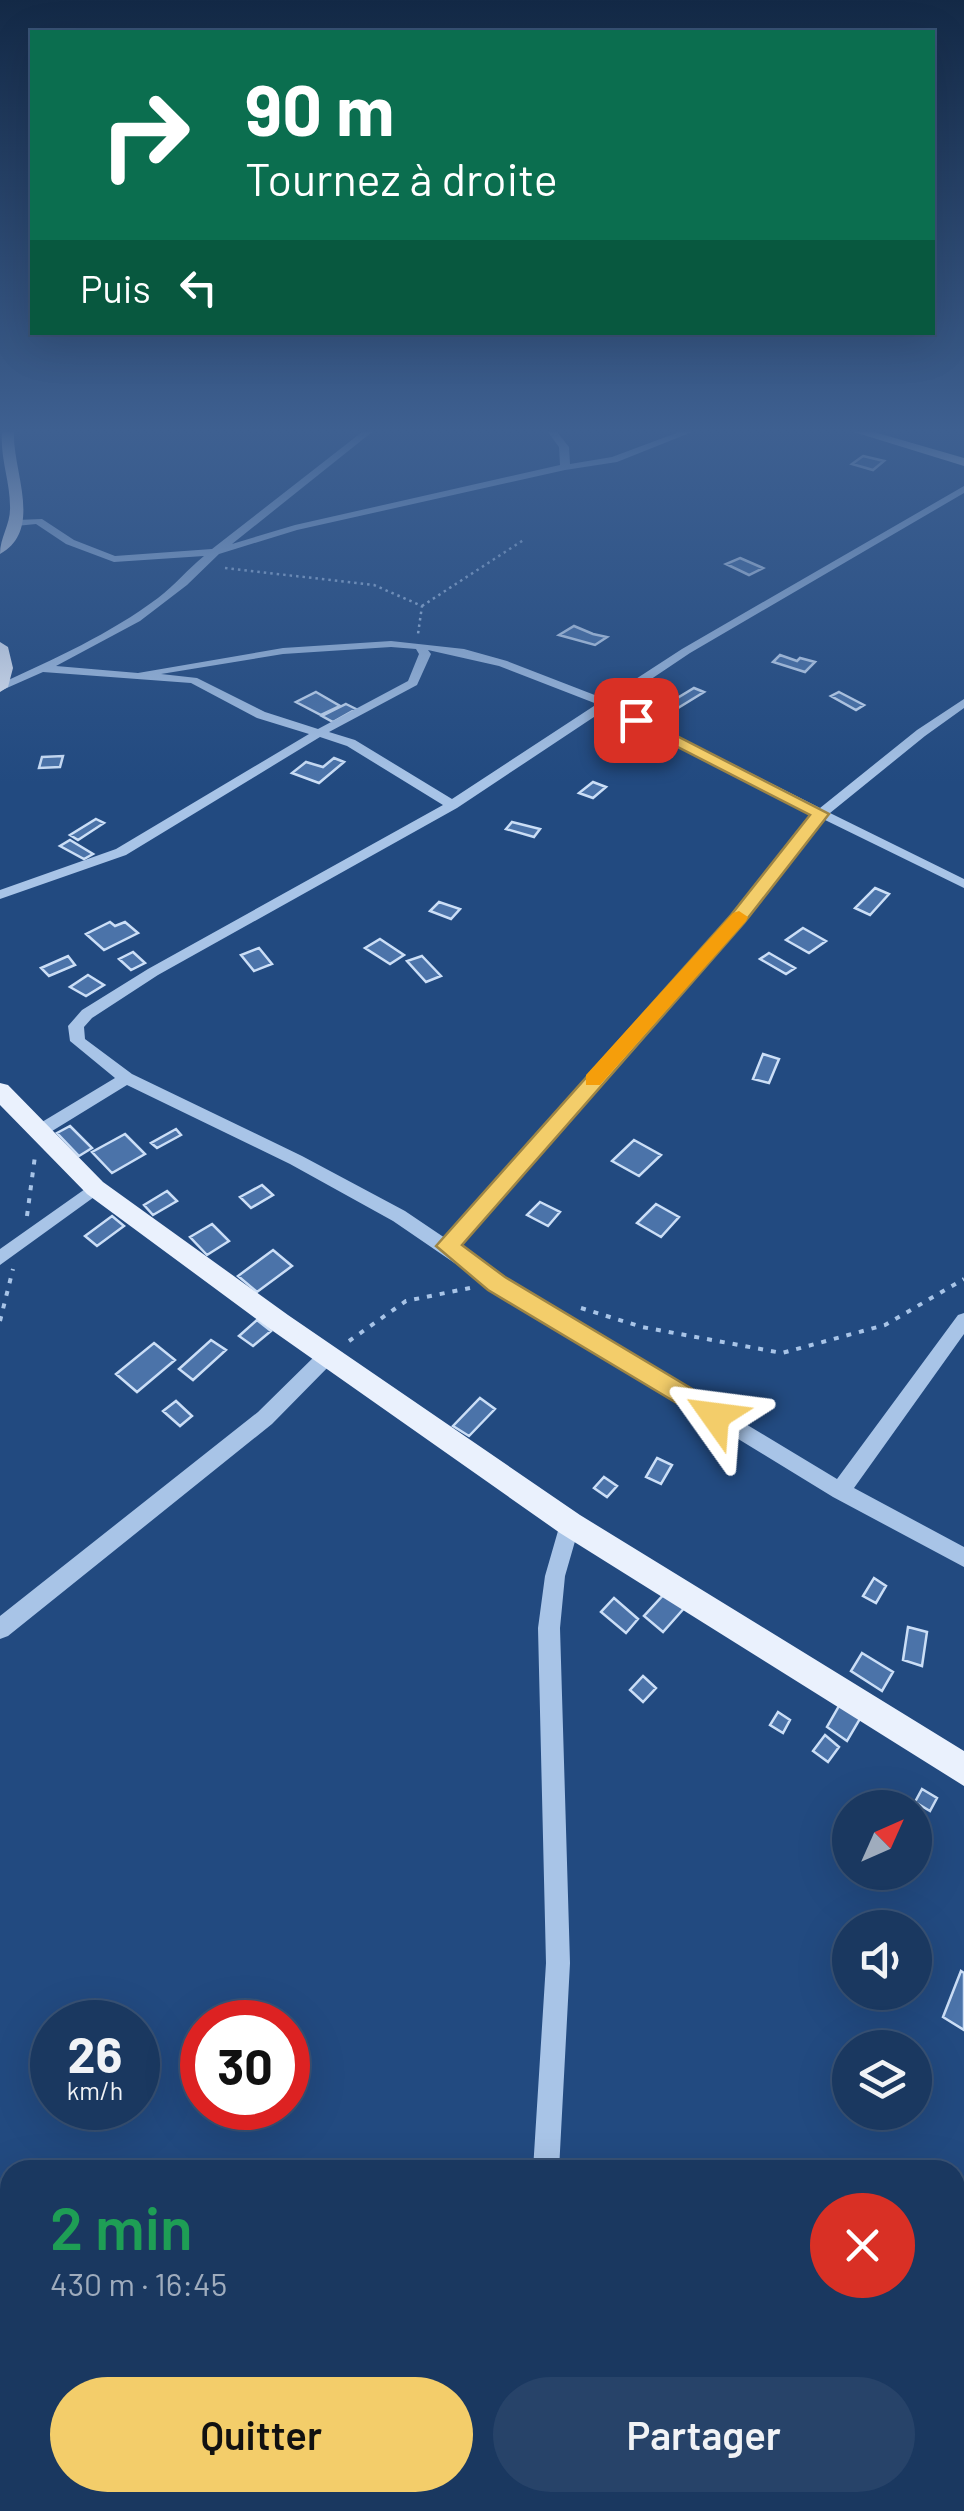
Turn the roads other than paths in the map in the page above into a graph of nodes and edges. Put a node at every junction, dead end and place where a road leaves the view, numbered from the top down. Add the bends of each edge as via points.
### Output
1 (87, 549) edge
2 (220, 549) edge
3 (225, 549) edge
4 (861, 549) edge
5 (216, 552) junction
6 (420, 646) junction
7 (0, 647) edge
8 (43, 669) junction
9 (143, 674) junction
10 (0, 687) edge
11 (606, 704) junction
12 (964, 704) edge
13 (317, 734) junction
14 (452, 805) junction
15 (820, 814) junction
16 (964, 884) edge
17 (0, 895) edge
18 (126, 1078) junction
19 (0, 1091) edge
20 (38, 1132) junction
21 (95, 1188) junction
22 (448, 1246) junction
23 (0, 1258) edge
24 (964, 1320) edge
25 (328, 1355) junction
26 (840, 1491) junction
27 (570, 1524) junction
28 (964, 1558) edge
29 (0, 1629) edge
30 (964, 1770) edge
31 (547, 2160) edge

1 - 5 street via 114,559
2 - 5 street
3 - 5 street
4 - 11 street
5 - 8 street via 156,604
6 - 9 street via 295,652
6 - 11 street via 482,656
6 - 13 street via 425,654 412,683
7 - 10 main road
8 - 9 street
8 - 10 street
9 - 13 street via 193,680
11 - 14 street
11 - 15 street
12 - 15 street
13 - 14 street via 370,753
13 - 17 street via 104,861
14 - 18 street via 87,1014 76,1026 78,1042
15 - 16 street
15 - 22 street via 738,919
18 - 20 street
18 - 22 street via 296,1160
19 - 20 main road
20 - 21 main road
21 - 23 street
21 - 25 main road
22 - 26 street via 496,1283
24 - 26 street
25 - 27 main road
25 - 29 street via 265,1418
26 - 28 street
27 - 30 main road
27 - 31 street via 554,1576 549,1628 558,1963

